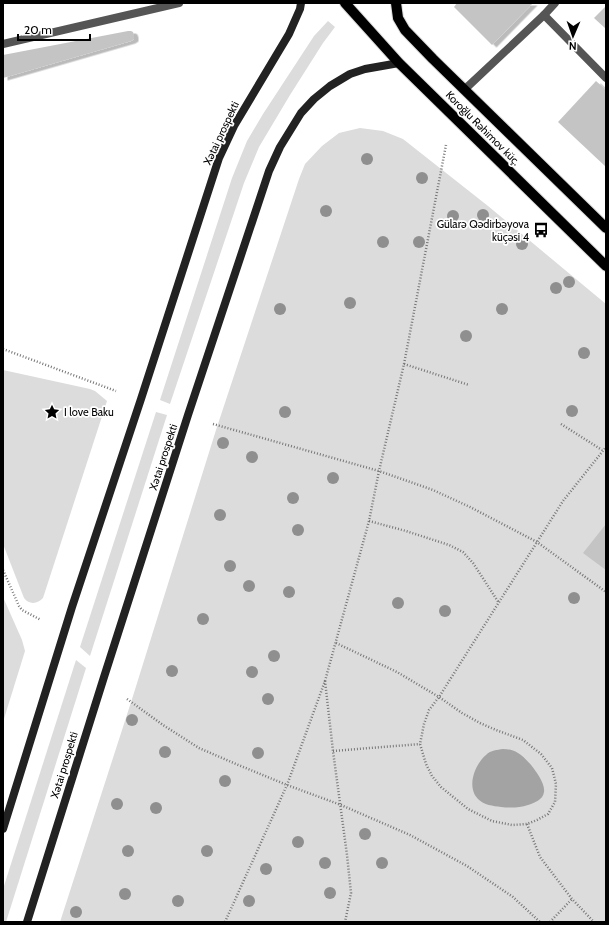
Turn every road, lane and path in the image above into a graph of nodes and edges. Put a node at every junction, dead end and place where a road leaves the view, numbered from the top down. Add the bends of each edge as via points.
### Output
1 (179, 3) edge
2 (301, 3) edge
3 (345, 3) edge
4 (396, 3) edge
5 (555, 3) edge
6 (544, 15) junction
7 (3, 44) edge
8 (400, 63) junction
9 (606, 78) edge
10 (464, 90) junction
11 (446, 145) dead end
12 (606, 228) edge
13 (606, 266) edge
14 (3, 349) edge
15 (404, 364) junction
16 (469, 384) dead end
17 (116, 391) dead end
18 (213, 424) dead end
19 (561, 424) dead end
20 (606, 447) edge
21 (602, 450) junction
22 (379, 471) junction
23 (369, 521) junction
24 (537, 542) junction
25 (3, 570) edge
26 (606, 592) edge
27 (499, 602) junction
28 (41, 620) dead end
29 (336, 643) junction
30 (325, 681) junction
31 (439, 697) junction
32 (127, 699) dead end
33 (420, 744) junction
34 (333, 751) junction
35 (287, 785) junction
36 (341, 805) junction
37 (527, 824) junction
38 (3, 828) edge
39 (572, 899) junction
40 (27, 922) edge
41 (225, 922) edge
42 (345, 922) edge
43 (540, 922) edge
44 (550, 922) edge
45 (594, 922) edge

1 - 7 lane
2 - 38 street, Xətai prospekti via 289,34 234,126 219,158 72,607
3 - 8 main road, Koroğlu Rəhimov küç.
4 - 10 main road, Koroğlu Rəhimov küç. via 398,18 405,30
5 - 6 lane
6 - 9 lane
6 - 10 lane
8 - 13 main road, Koroğlu Rəhimov küç.
8 - 40 street, Xətai prospekti via 365,68 350,74 314,99 301,113 269,171 188,415
10 - 12 main road, Koroğlu Rəhimov küç.
11 - 15 path
14 - 17 path
15 - 16 path
15 - 22 path
18 - 22 path
19 - 21 path
20 - 21 path
21 - 24 path via 563,501
22 - 23 path
22 - 24 path via 433,490
23 - 27 path via 449,545 463,552 474,563
23 - 29 path
24 - 26 path
24 - 27 path
25 - 28 path via 22,610
27 - 31 path
29 - 30 path
29 - 31 path via 397,672
30 - 34 path
30 - 35 path
31 - 33 path via 429,710
31 - 37 path via 480,723 523,740 541,754 552,768 556,784 554,802 548,814
32 - 35 path via 199,748
33 - 34 path
33 - 37 path via 432,776 441,787 468,809 492,821 512,825
34 - 36 path
35 - 36 path
35 - 41 path
36 - 42 path via 351,892
36 - 43 path via 410,835 467,866 513,897
37 - 39 path via 540,857
39 - 44 path
39 - 45 path

